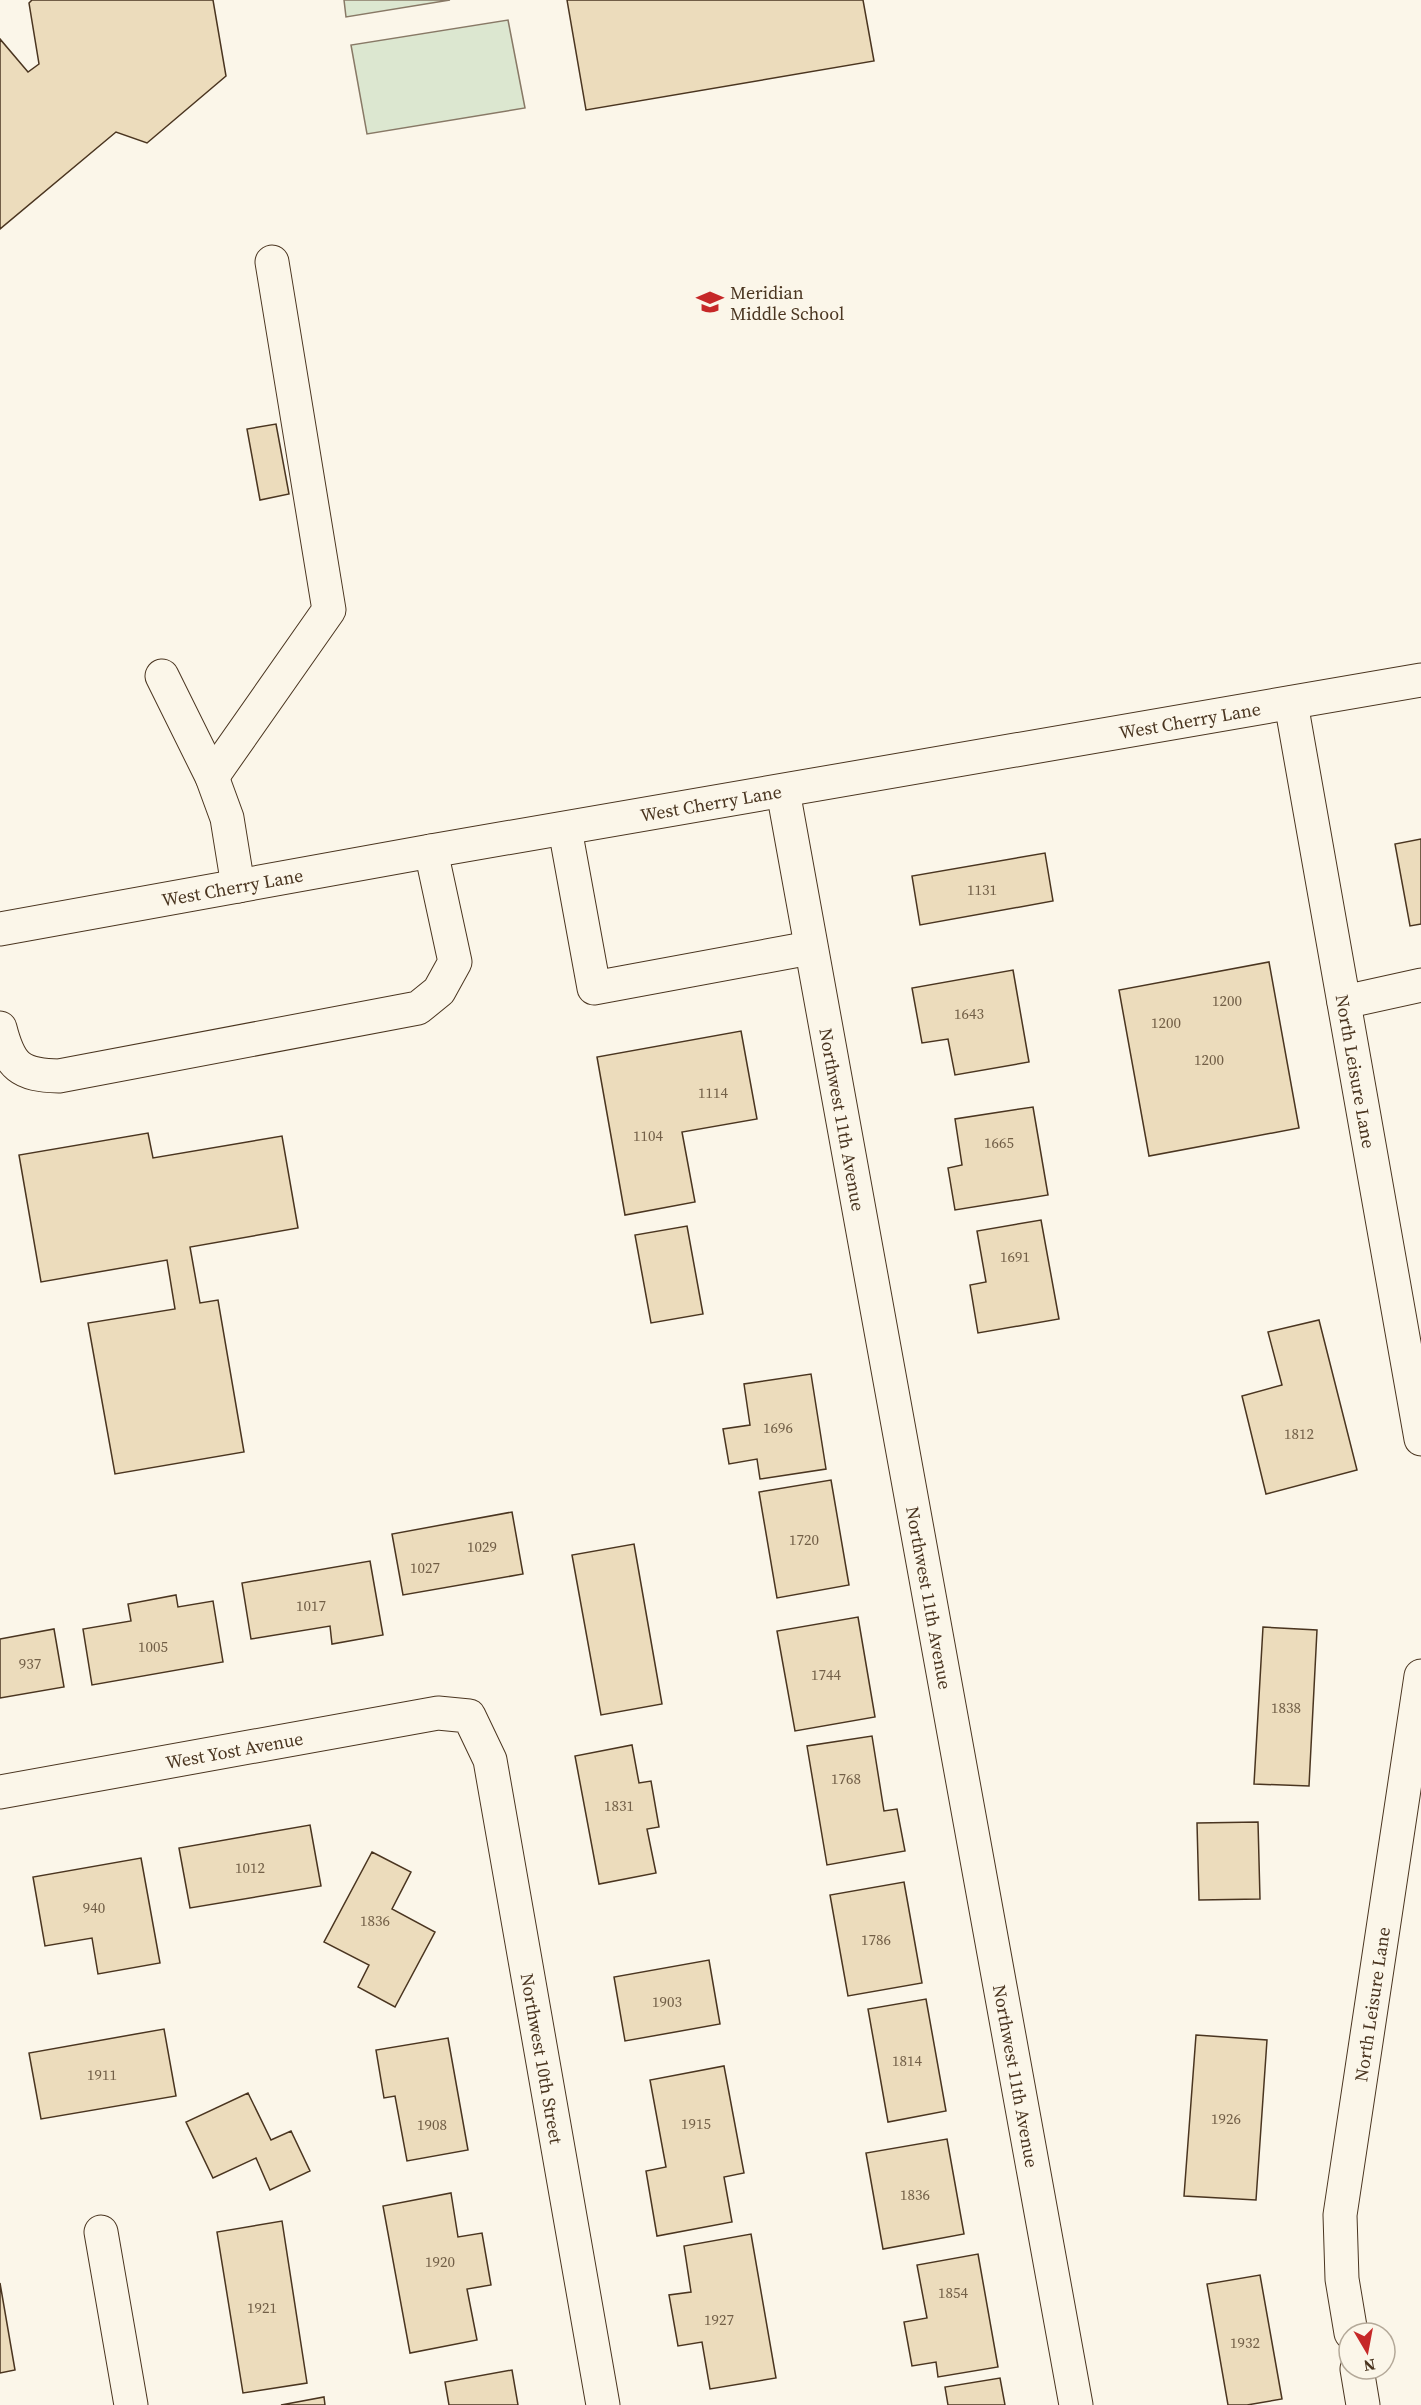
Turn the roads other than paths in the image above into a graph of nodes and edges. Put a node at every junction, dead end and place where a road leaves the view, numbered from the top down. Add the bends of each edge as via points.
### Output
1 (272, 262) dead end
2 (162, 676) dead end
3 (1421, 680) edge
4 (1291, 703) junction
5 (212, 777) junction
6 (783, 791) junction
7 (565, 829) junction
8 (431, 851) junction
9 (238, 886) junction
10 (0, 929) edge
11 (810, 948) junction
12 (1421, 984) edge
13 (1344, 1002) junction
14 (0, 1029) edge
15 (1421, 1439) edge
16 (1421, 1676) edge
17 (469, 1716) joint
18 (0, 1792) edge
19 (101, 2232) dead end
20 (1349, 2321) edge
21 (1359, 2381) edge
22 (131, 2405) edge
23 (603, 2405) edge
24 (1076, 2405) edge
25 (1363, 2405) edge

1 - 5 street via 329,610
2 - 5 street
3 - 4 street, West Cherry Lane
4 - 6 street, West Cherry Lane
4 - 13 street, North Leisure Lane
5 - 9 street via 227,818
6 - 7 street, West Cherry Lane
6 - 11 street, Northwest 11th Avenue
7 - 8 street, West Cherry Lane
7 - 11 street via 594,988
8 - 9 street, West Cherry Lane
8 - 14 street via 455,962 439,991 418,1008 59,1076 32,1076 7,1054
9 - 10 street, West Cherry Lane
11 - 24 street, Northwest 11th Avenue
12 - 13 street
13 - 15 street, North Leisure Lane
16 - 20 street, North Leisure Lane via 1340,2215 1342,2279
17 - 18 street, West Yost Avenue via 438,1713
17 - 23 street, Northwest 10th Street via 490,1760
19 - 22 street
21 - 25 street

